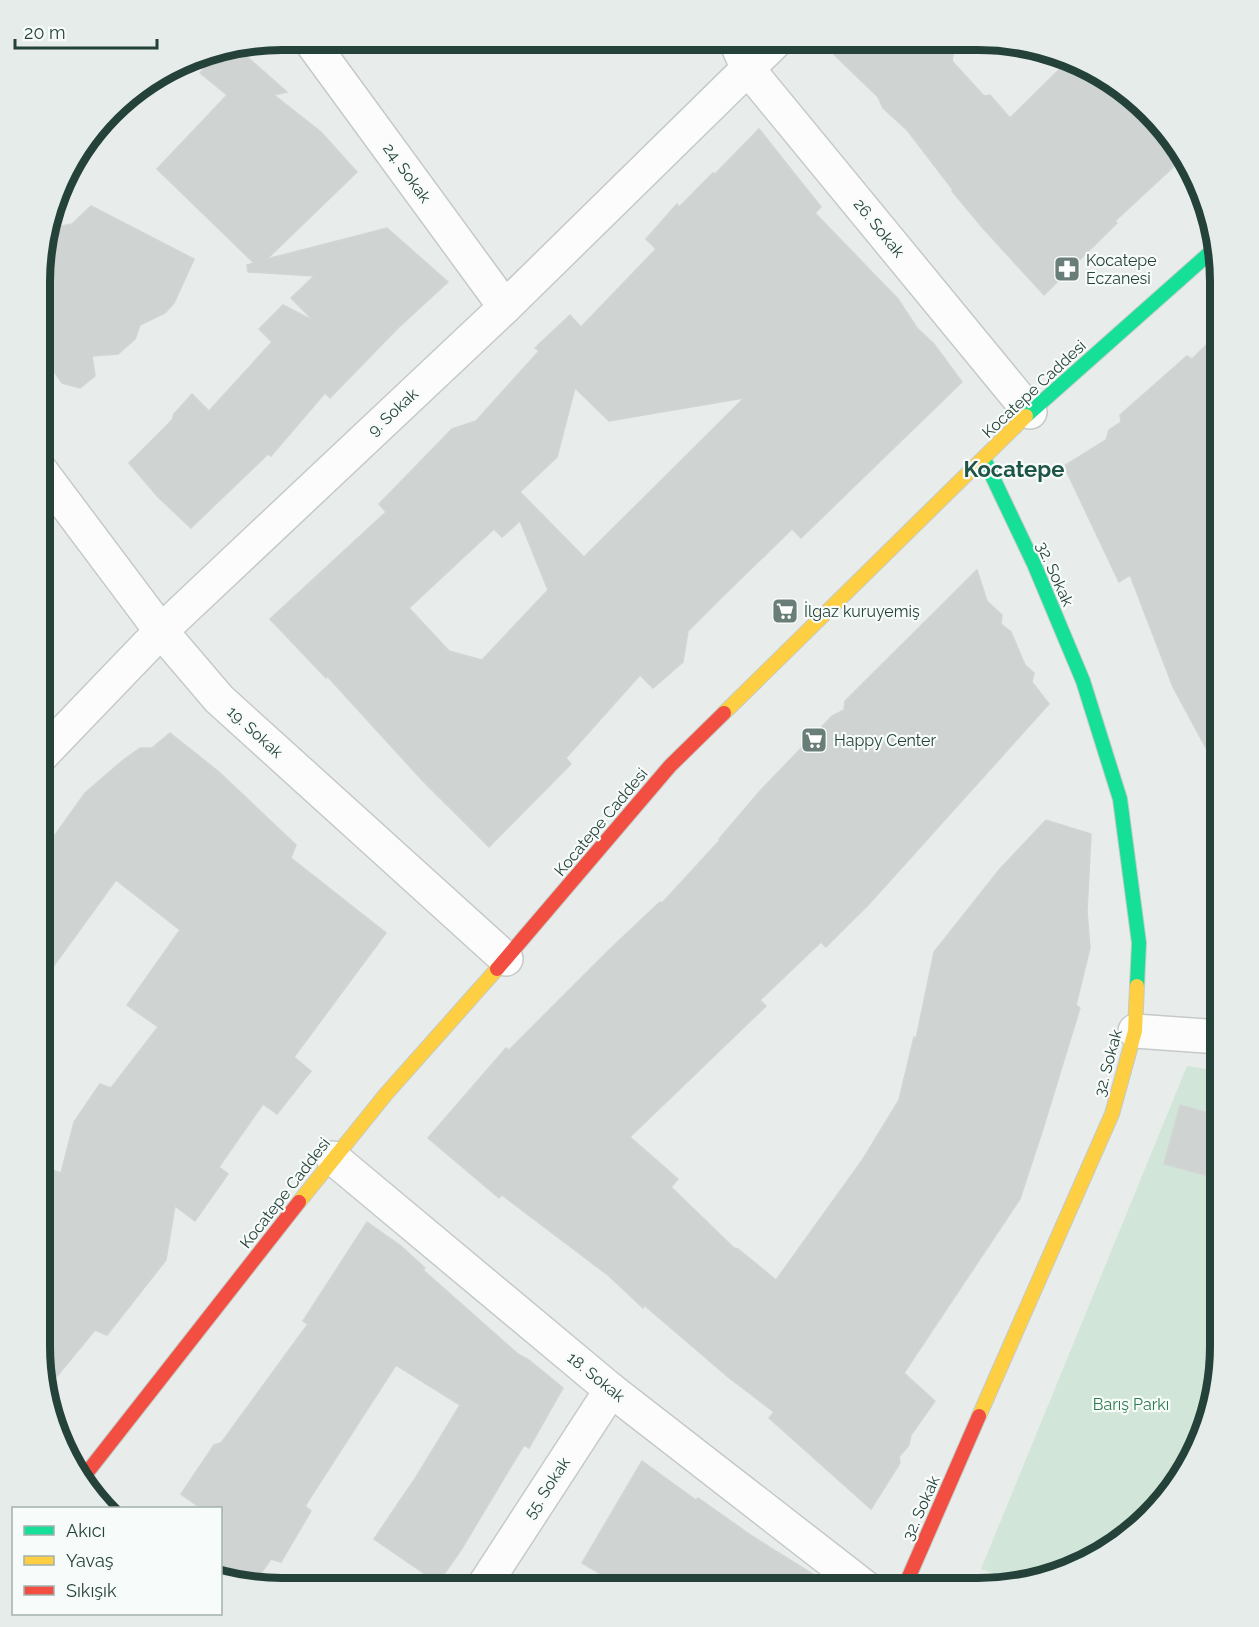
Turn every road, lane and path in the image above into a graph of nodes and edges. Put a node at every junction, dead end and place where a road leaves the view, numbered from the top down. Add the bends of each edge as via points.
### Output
1 (316, 49) edge
2 (756, 49) edge
3 (742, 55) edge
4 (1208, 254) edge
5 (505, 308) junction
6 (1030, 412) junction
7 (984, 459) junction
8 (50, 483) edge
9 (161, 631) junction
10 (50, 747) edge
11 (506, 959) junction
12 (1135, 1031) junction
13 (1210, 1036) edge
14 (333, 1158) junction
15 (611, 1390) junction
16 (88, 1472) edge
17 (489, 1578) edge
18 (853, 1578) edge
19 (908, 1578) edge

1 - 5 street, 24. Sokak
2 - 3 street, 9. Sokak
3 - 5 street, 9. Sokak
3 - 6 street, 26. Sokak
4 - 6 street, Kocatepe Caddesi
5 - 9 street, 9. Sokak
6 - 7 street, Kocatepe Caddesi
7 - 11 street, Kocatepe Caddesi via 670,766
7 - 12 street, 32. Sokak via 1083,681 1120,799 1139,943
8 - 9 street, 19. Sokak
9 - 10 street, 9. Sokak
9 - 11 street, 19. Sokak via 219,699
11 - 14 street, Kocatepe Caddesi
12 - 13 street
12 - 19 street, 32. Sokak via 1112,1114
14 - 15 street, 18. Sokak
14 - 16 street, Kocatepe Caddesi
15 - 17 street, 55. Sokak
15 - 18 street, 18. Sokak

